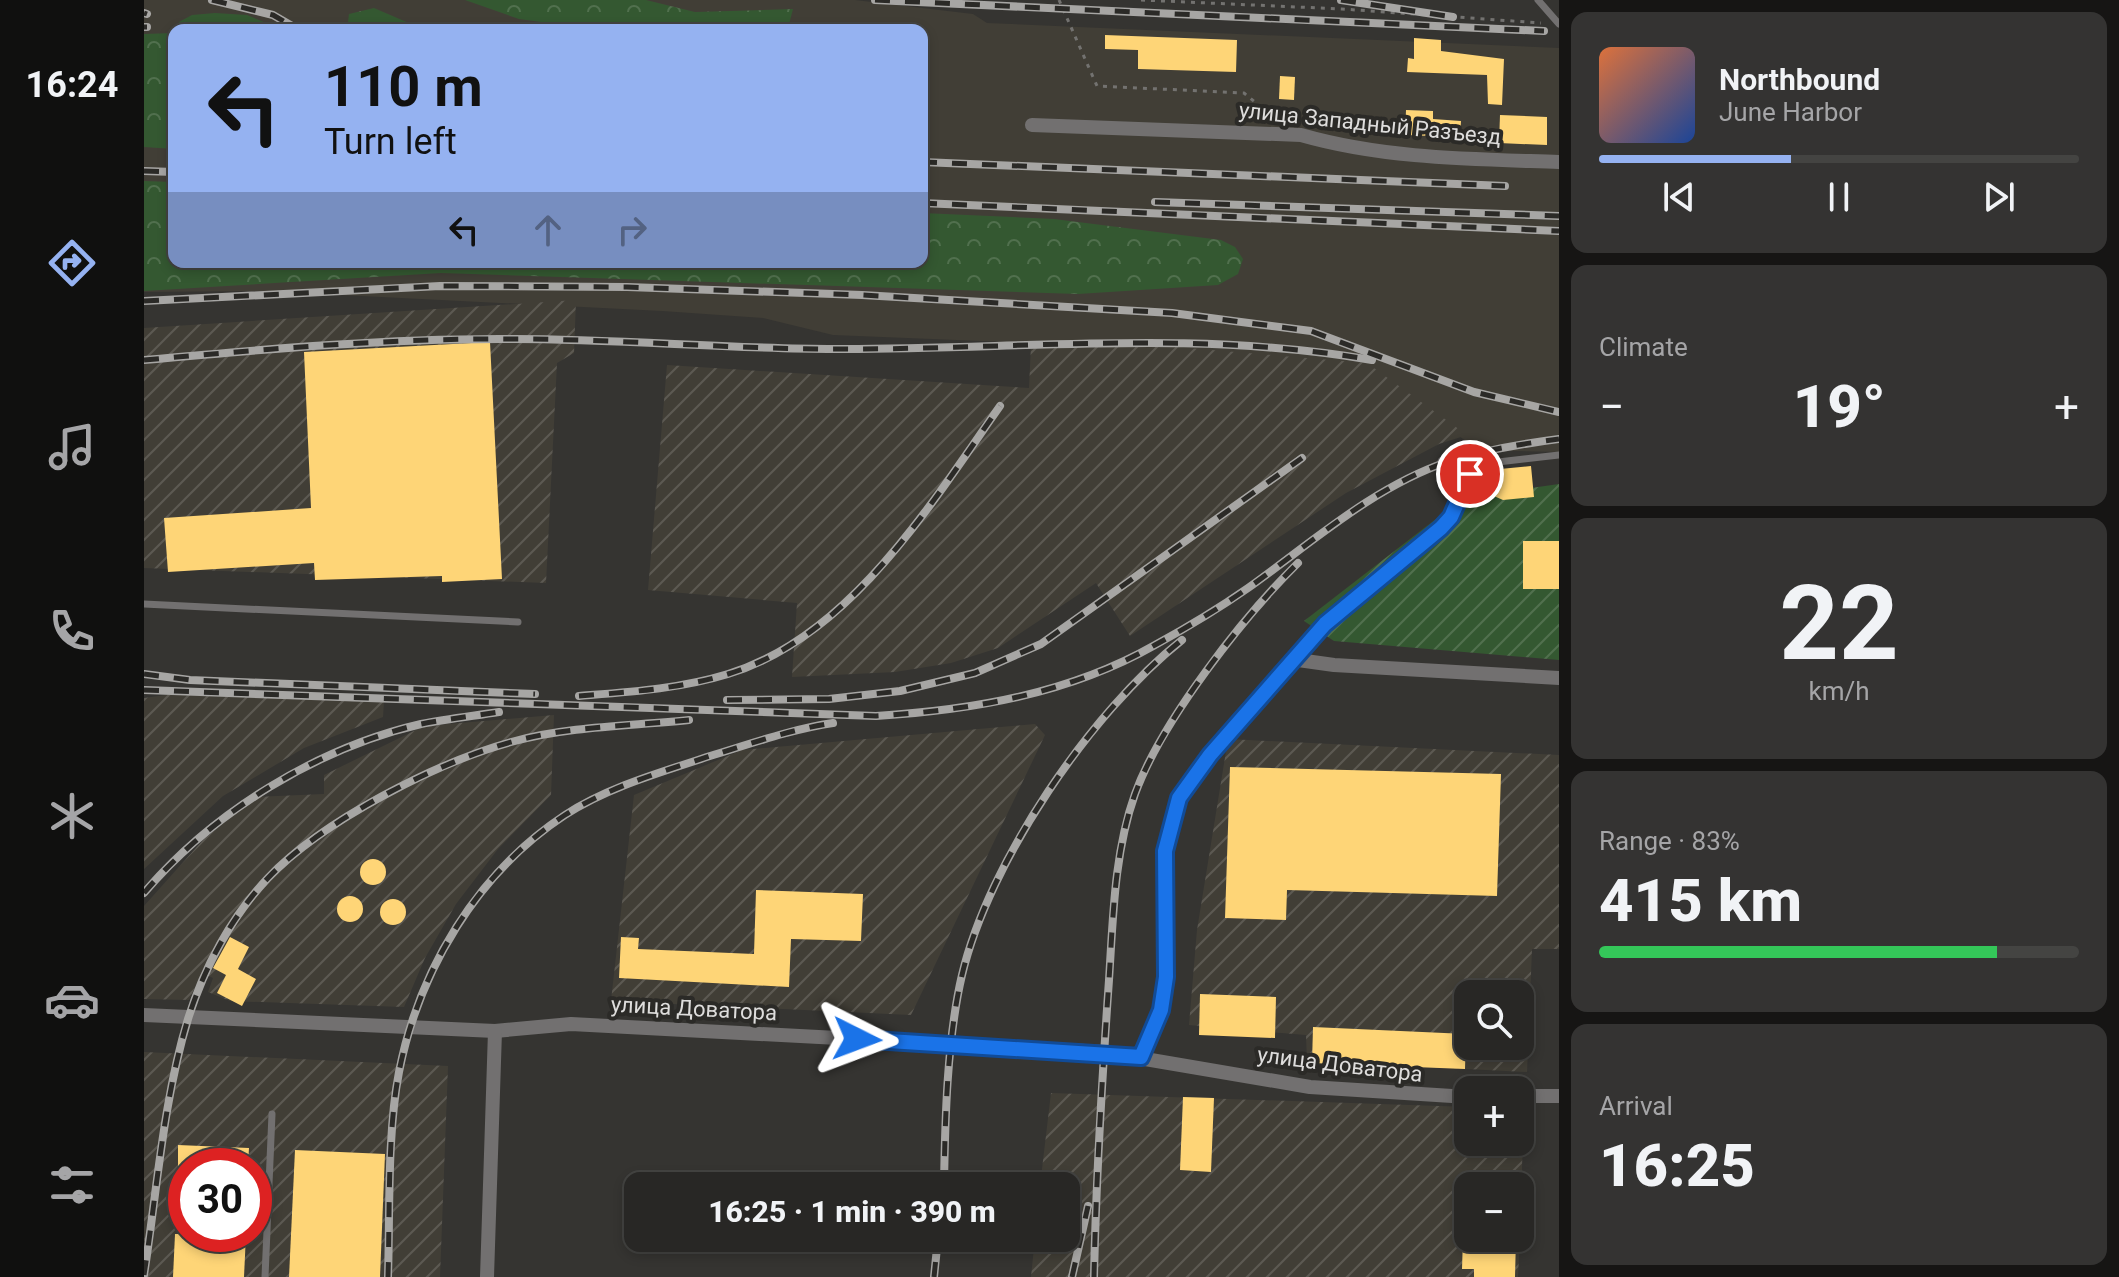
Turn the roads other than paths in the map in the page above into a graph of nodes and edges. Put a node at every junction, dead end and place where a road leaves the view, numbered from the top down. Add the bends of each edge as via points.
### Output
1 (1538, 0) edge
2 (1558, 24) edge
3 (1032, 125) dead end
4 (1559, 162) edge
5 (1559, 455) edge
6 (1444, 463) dead end
7 (1458, 494) junction
8 (144, 604) edge
9 (518, 622) dead end
10 (1291, 659) junction
11 (1559, 678) edge
12 (144, 1015) edge
13 (495, 1031) junction
14 (1141, 1057) junction
15 (1454, 1096) edge
16 (1534, 1096) edge
17 (1559, 1096) edge
18 (272, 1114) dead end
19 (265, 1277) edge
20 (487, 1277) edge

1 - 2 lane
3 - 4 street, улица Западный Разъезд via 1301,135 1343,147 1428,156
5 - 7 lane via 1481,464
6 - 7 street
7 - 10 street via 1451,517 1441,528 1334,616
8 - 9 lane
10 - 11 street
10 - 14 street via 1179,798 1165,851 1166,977 1161,1010
12 - 13 street, улица Доватора
13 - 14 street, улица Доватора via 571,1024
13 - 20 street
14 - 15 street, улица Доватора via 1310,1087
16 - 17 street
18 - 19 lane

